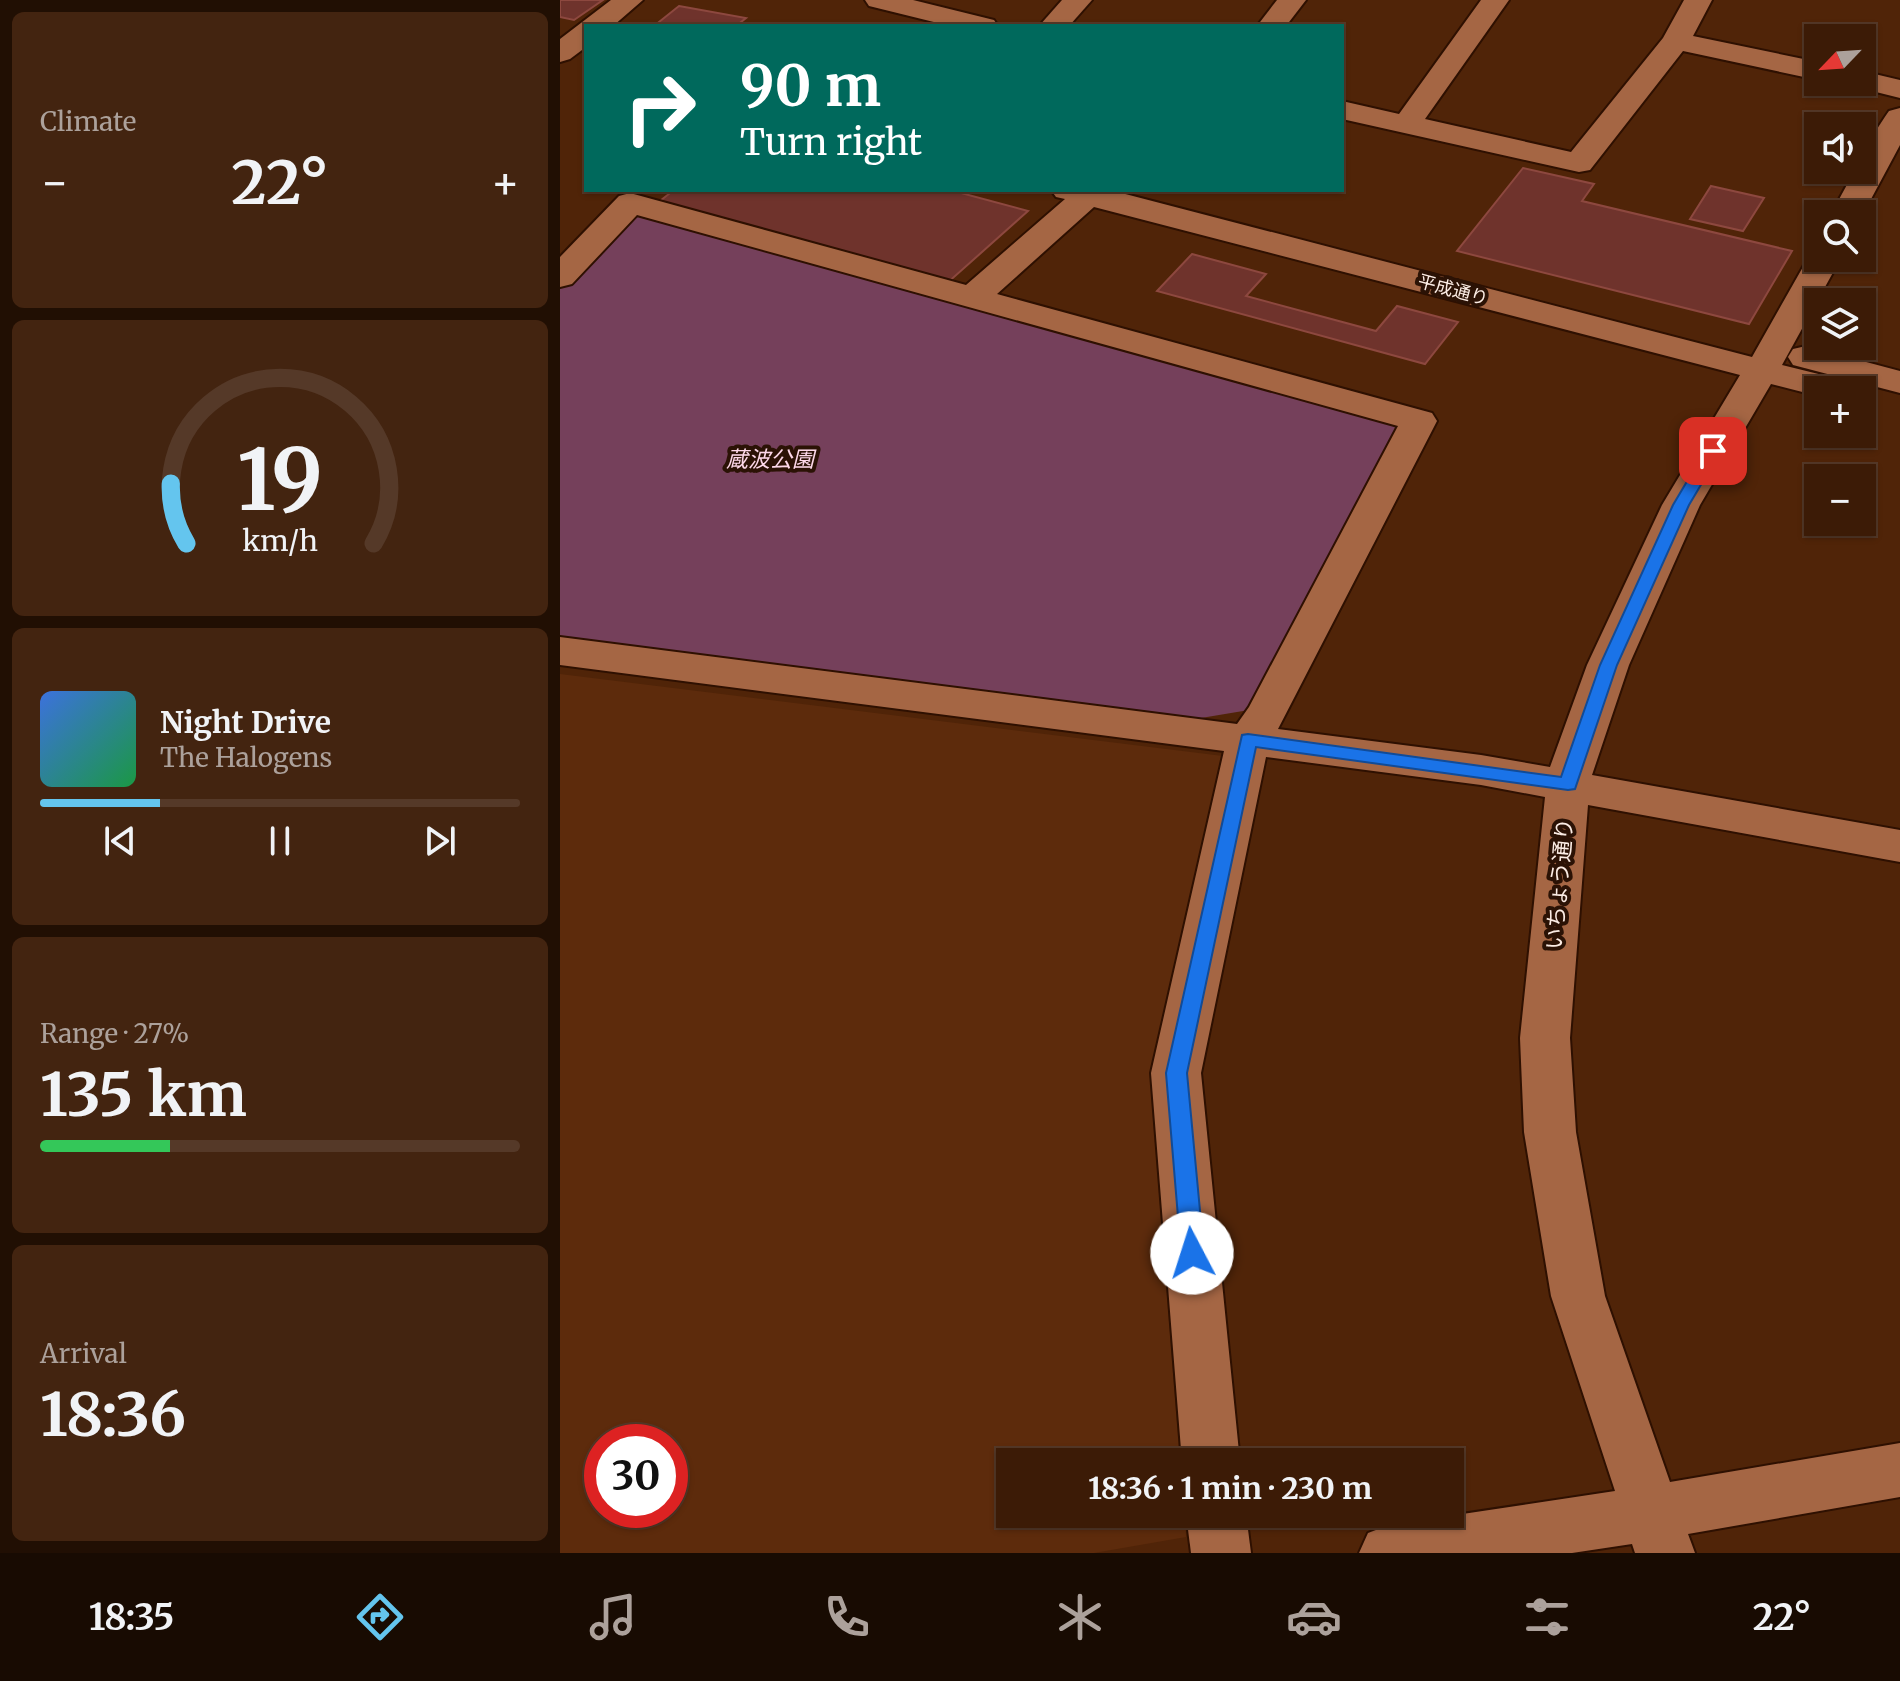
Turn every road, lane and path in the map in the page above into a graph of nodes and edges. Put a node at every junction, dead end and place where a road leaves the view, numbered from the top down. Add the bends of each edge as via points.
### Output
1 (629, 0) edge
2 (879, 0) edge
3 (1078, 0) edge
4 (1292, 0) edge
5 (1495, 0) edge
6 (1698, 0) edge
7 (601, 24) edge
8 (976, 24) edge
9 (1055, 24) edge
10 (1273, 24) edge
11 (1676, 41) junction
12 (1804, 68) edge
13 (1876, 83) edge
14 (1900, 89) edge
15 (1344, 110) edge
16 (1900, 117) edge
17 (1407, 124) junction
18 (1083, 192) edge
19 (1155, 192) edge
20 (1855, 200) edge
21 (1816, 272) edge
22 (560, 277) edge
23 (972, 298) junction
24 (1767, 359) junction
25 (1806, 376) edge
26 (1900, 382) edge
27 (1876, 400) edge
28 (1900, 406) edge
29 (560, 651) edge
30 (1248, 740) junction
31 (1568, 784) junction
32 (1900, 846) edge
33 (1210, 1448) edge
34 (1900, 1470) edge
35 (1218, 1528) edge
36 (1658, 1533) edge
37 (1221, 1553) edge
38 (1389, 1553) edge

1 - 7 street
2 - 8 street
3 - 9 street
4 - 10 street
5 - 17 street
6 - 11 street
11 - 12 street
11 - 17 street via 1579,163
13 - 14 street
15 - 17 street
16 - 20 street
18 - 23 street
18 - 24 street, 平成通り
19 - 24 street, 平成通り
21 - 24 street, いちょう通り
22 - 23 street via 630,203
23 - 30 street via 1419,421
24 - 25 street, 平成通り
24 - 26 street, 平成通り
24 - 31 street, いちょう通り via 1681,505 1608,665
27 - 28 street
29 - 30 street
30 - 31 street
30 - 33 street via 1176,1073
31 - 32 street
31 - 36 street, いちょう通り via 1545,1038 1550,1132 1578,1296
34 - 36 street
35 - 37 street
36 - 38 street

